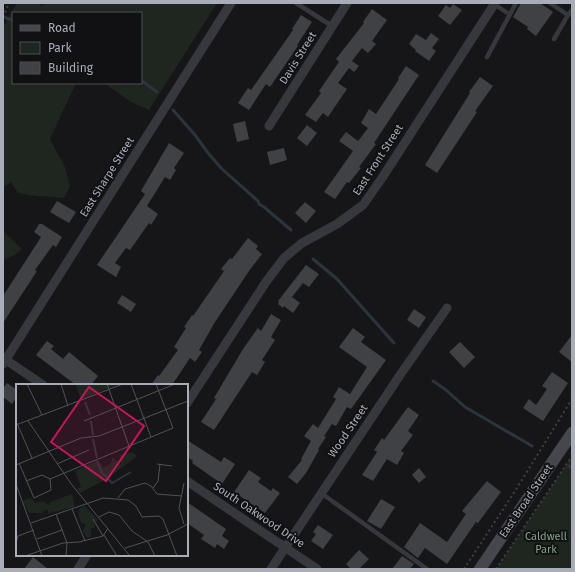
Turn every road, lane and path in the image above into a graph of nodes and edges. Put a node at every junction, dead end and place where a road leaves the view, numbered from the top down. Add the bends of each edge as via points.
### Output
1 (9, 3) edge
2 (231, 3) edge
3 (296, 3) edge
4 (347, 3) edge
5 (516, 3) edge
6 (550, 3) edge
7 (494, 4) edge
8 (572, 10) edge
9 (509, 14) junction
10 (568, 16) junction
11 (3, 17) edge
12 (332, 26) junction
13 (554, 39) dead end
14 (487, 57) dead end
15 (269, 126) dead end
16 (447, 308) dead end
17 (4, 362) edge
18 (41, 384) edge
19 (572, 399) edge
20 (188, 401) edge
21 (572, 432) edge
22 (572, 456) edge
23 (188, 482) edge
24 (321, 493) junction
25 (285, 547) junction
26 (86, 556) edge
27 (78, 569) edge
28 (271, 569) edge
29 (317, 569) edge
30 (427, 569) edge
31 (464, 569) edge
32 (480, 569) edge
33 (496, 569) edge

1 - 11 path
2 - 17 street, East Sharpe Street
3 - 12 lane
4 - 12 street, Davis Street
5 - 9 lane
6 - 10 lane
7 - 9 lane
7 - 20 street, East Front Street via 363,206 302,243 284,258
8 - 10 lane
9 - 14 lane
10 - 13 lane
12 - 15 street, Davis Street
16 - 24 street, Wood Street
17 - 18 street
19 - 31 path
21 - 32 main road, East Broad Street
22 - 33 path
23 - 25 street, South Oakwood Drive
24 - 25 street, Wood Street
24 - 30 lane
25 - 28 street, Wood Street
25 - 29 street, South Oakwood Drive
26 - 27 street

